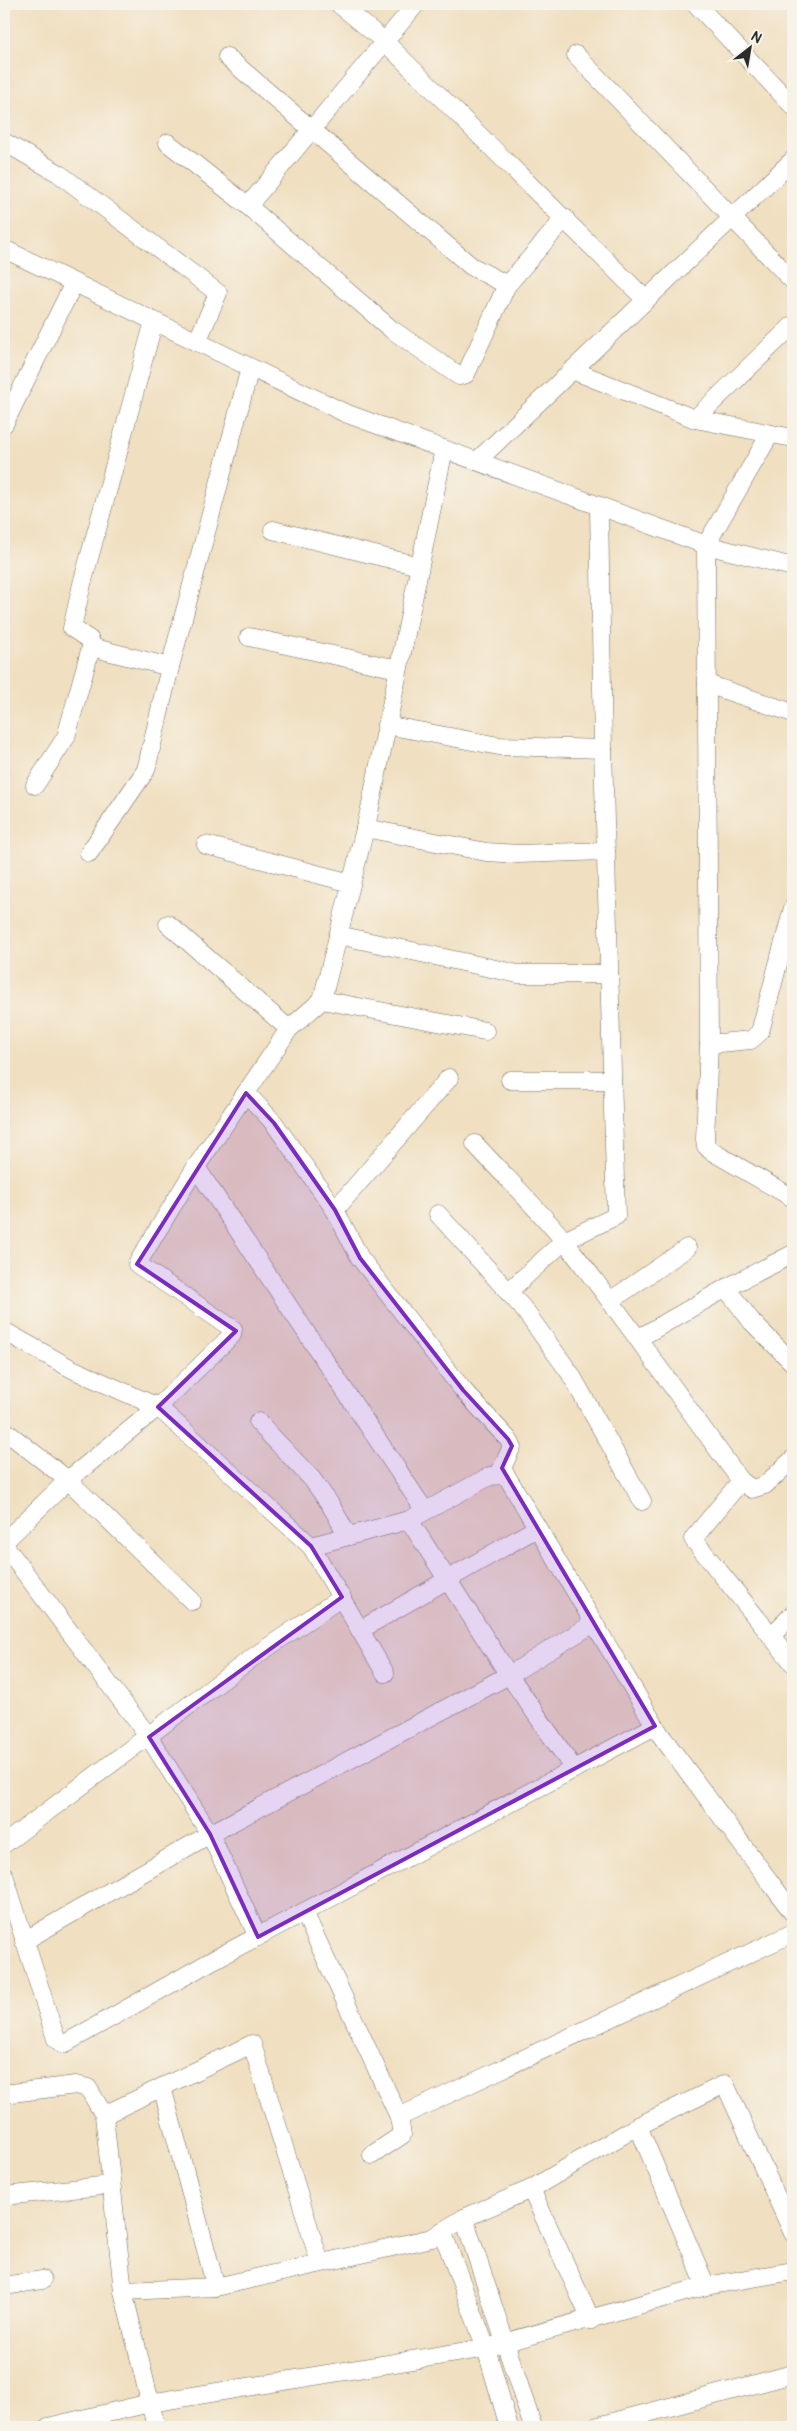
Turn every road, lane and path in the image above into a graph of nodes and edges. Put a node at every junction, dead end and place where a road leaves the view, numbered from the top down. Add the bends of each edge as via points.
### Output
1 (339, 4) edge
2 (416, 4) edge
3 (696, 4) edge
4 (384, 41) junction
5 (576, 56) dead end
6 (227, 57) dead end
7 (793, 106) edge
8 (312, 128) junction
9 (4, 142) edge
10 (168, 143) dead end
11 (793, 160) edge
12 (248, 206) junction
13 (564, 218) junction
14 (732, 218) junction
15 (4, 249) edge
16 (793, 281) edge
17 (74, 283) junction
18 (507, 285) junction
19 (646, 300) junction
20 (154, 321) junction
21 (793, 325) edge
22 (197, 342) junction
23 (250, 368) junction
24 (572, 370) junction
25 (695, 420) junction
26 (4, 424) edge
27 (770, 434) junction
28 (793, 438) edge
29 (444, 449) junction
30 (477, 461) junction
31 (599, 506) junction
32 (273, 530) dead end
33 (706, 545) junction
34 (419, 566) junction
35 (793, 568) edge
36 (249, 637) dead end
37 (91, 647) junction
38 (170, 667) junction
39 (398, 669) junction
40 (707, 684) junction
41 (793, 712) edge
42 (386, 725) junction
43 (603, 749) junction
44 (35, 785) dead end
45 (365, 828) junction
46 (206, 845) dead end
47 (606, 851) junction
48 (89, 853) dead end
49 (351, 883) junction
50 (793, 908) edge
51 (168, 924) dead end
52 (338, 935) junction
53 (609, 974) junction
54 (322, 1000) junction
55 (289, 1030) junction
56 (485, 1031) dead end
57 (708, 1044) junction
58 (449, 1078) dead end
59 (510, 1080) dead end
60 (612, 1080) junction
61 (246, 1093) junction
62 (475, 1144) dead end
63 (196, 1167) junction
64 (793, 1198) edge
65 (335, 1210) junction
66 (438, 1214) dead end
67 (564, 1241) junction
68 (687, 1248) dead end
69 (793, 1254) edge
70 (726, 1288) junction
71 (508, 1292) junction
72 (610, 1301) junction
73 (4, 1330) edge
74 (639, 1338) junction
75 (793, 1364) edge
76 (158, 1407) junction
77 (258, 1422) dead end
78 (4, 1430) edge
79 (793, 1459) edge
80 (499, 1475) junction
81 (68, 1480) junction
82 (741, 1481) junction
83 (642, 1501) dead end
84 (425, 1511) junction
85 (409, 1520) junction
86 (537, 1528) junction
87 (348, 1536) junction
88 (4, 1544) edge
89 (311, 1546) junction
90 (447, 1579) junction
91 (342, 1597) junction
92 (192, 1601) dead end
93 (793, 1614) edge
94 (594, 1623) junction
95 (360, 1630) junction
96 (772, 1635) junction
97 (793, 1663) edge
98 (385, 1673) dead end
99 (509, 1675) junction
100 (655, 1726) junction
101 (149, 1737) junction
102 (574, 1769) junction
103 (210, 1834) junction
104 (4, 1844) edge
105 (4, 1875) edge
106 (304, 1912) junction
107 (793, 1913) edge
108 (793, 1933) edge
109 (258, 1936) junction
110 (24, 1942) junction
111 (162, 2087) junction
112 (4, 2094) edge
113 (104, 2115) junction
114 (399, 2117) junction
115 (638, 2126) junction
116 (372, 2155) dead end
117 (111, 2185) junction
118 (531, 2190) junction
119 (4, 2196) edge
120 (464, 2218) junction
121 (442, 2231) junction
122 (793, 2233) edge
123 (320, 2263) junction
124 (793, 2271) edge
125 (42, 2280) dead end
126 (4, 2286) edge
127 (706, 2286) junction
128 (216, 2287) junction
129 (123, 2291) junction
130 (591, 2320) junction
131 (505, 2342) junction
132 (486, 2348) junction
133 (793, 2374) edge
134 (150, 2403) junction
135 (48, 2427) edge
136 (156, 2427) edge
137 (509, 2427) edge
138 (533, 2427) edge
139 (595, 2427) edge

1 - 4 street
2 - 4 street
3 - 7 street
4 - 8 street
4 - 13 street
5 - 14 street
6 - 8 street
8 - 12 street
8 - 18 street via 471,266
9 - 22 street via 58,173 218,292
10 - 12 street
11 - 14 street
12 - 18 street via 391,329 459,376 466,374
13 - 18 street
13 - 19 street
14 - 16 street
14 - 19 street
15 - 17 street
17 - 20 street
17 - 26 street
19 - 24 street
20 - 22 street
20 - 37 street via 72,628 90,640
21 - 25 street
22 - 23 street
23 - 29 street via 345,413
23 - 38 street
24 - 25 street
24 - 30 street
25 - 27 street
27 - 28 street
27 - 33 street
29 - 30 street
29 - 34 street
30 - 31 street
31 - 33 street
31 - 43 street
32 - 34 street
33 - 35 street
33 - 40 street
34 - 39 street
36 - 39 street
37 - 38 street
37 - 44 street via 66,737
38 - 48 street via 146,770
39 - 42 street
40 - 41 street
40 - 57 street
42 - 43 street via 499,746
42 - 45 street
43 - 47 street
45 - 47 street via 486,852
45 - 49 street
46 - 49 street
47 - 53 street
49 - 52 street
50 - 57 street via 760,1032 751,1040
51 - 55 street
52 - 53 street via 518,974
52 - 54 street
53 - 60 street
54 - 55 street
54 - 56 street
55 - 61 street
57 - 64 street via 706,1146
58 - 65 street
59 - 60 street
60 - 67 street via 616,1216
61 - 63 street
61 - 65 street via 274,1123
62 - 67 street
63 - 76 street via 137,1264 233,1329 232,1335
63 - 84 street
65 - 80 street via 360,1258 463,1390 508,1439 512,1446
66 - 71 street
67 - 71 street
67 - 72 street
68 - 72 street
69 - 70 street
70 - 74 street
70 - 75 street via 752,1322
71 - 83 street via 570,1373
72 - 74 street
73 - 76 street via 72,1369
74 - 82 street
76 - 81 street
76 - 89 street
77 - 87 street via 312,1479
78 - 81 street
79 - 82 street via 765,1485 752,1489
80 - 84 street via 490,1476
80 - 86 street via 506,1475
81 - 88 street
81 - 92 street
82 - 96 street via 693,1538
84 - 85 street
85 - 87 street
85 - 90 street
86 - 90 street
86 - 94 street
87 - 89 street
88 - 101 street
89 - 91 street
90 - 95 street
90 - 99 street
91 - 95 street
91 - 101 street via 252,1658
93 - 96 street
94 - 99 street
94 - 100 street
95 - 98 street
96 - 97 street
99 - 102 street
99 - 103 street
100 - 102 street
100 - 107 street
101 - 103 street
101 - 104 street
102 - 106 street
103 - 109 street
103 - 110 street
105 - 110 street
106 - 109 street
106 - 114 street
108 - 114 street
109 - 110 street via 66,2044 56,2039
111 - 113 street
111 - 123 street via 252,2044
111 - 128 street
112 - 113 street via 76,2085 88,2088
113 - 117 street
114 - 116 street via 402,2135
115 - 118 street
115 - 122 street via 725,2084
115 - 127 street
117 - 119 street
117 - 129 street
118 - 120 street
118 - 130 street
120 - 121 street
120 - 131 street
121 - 123 street via 432,2238
121 - 132 street
123 - 128 street
124 - 127 street
125 - 126 street
127 - 130 street
128 - 129 street
129 - 134 street
130 - 131 street
131 - 132 street
131 - 138 street
132 - 134 street
132 - 137 street
133 - 139 street
134 - 135 street
134 - 136 street

